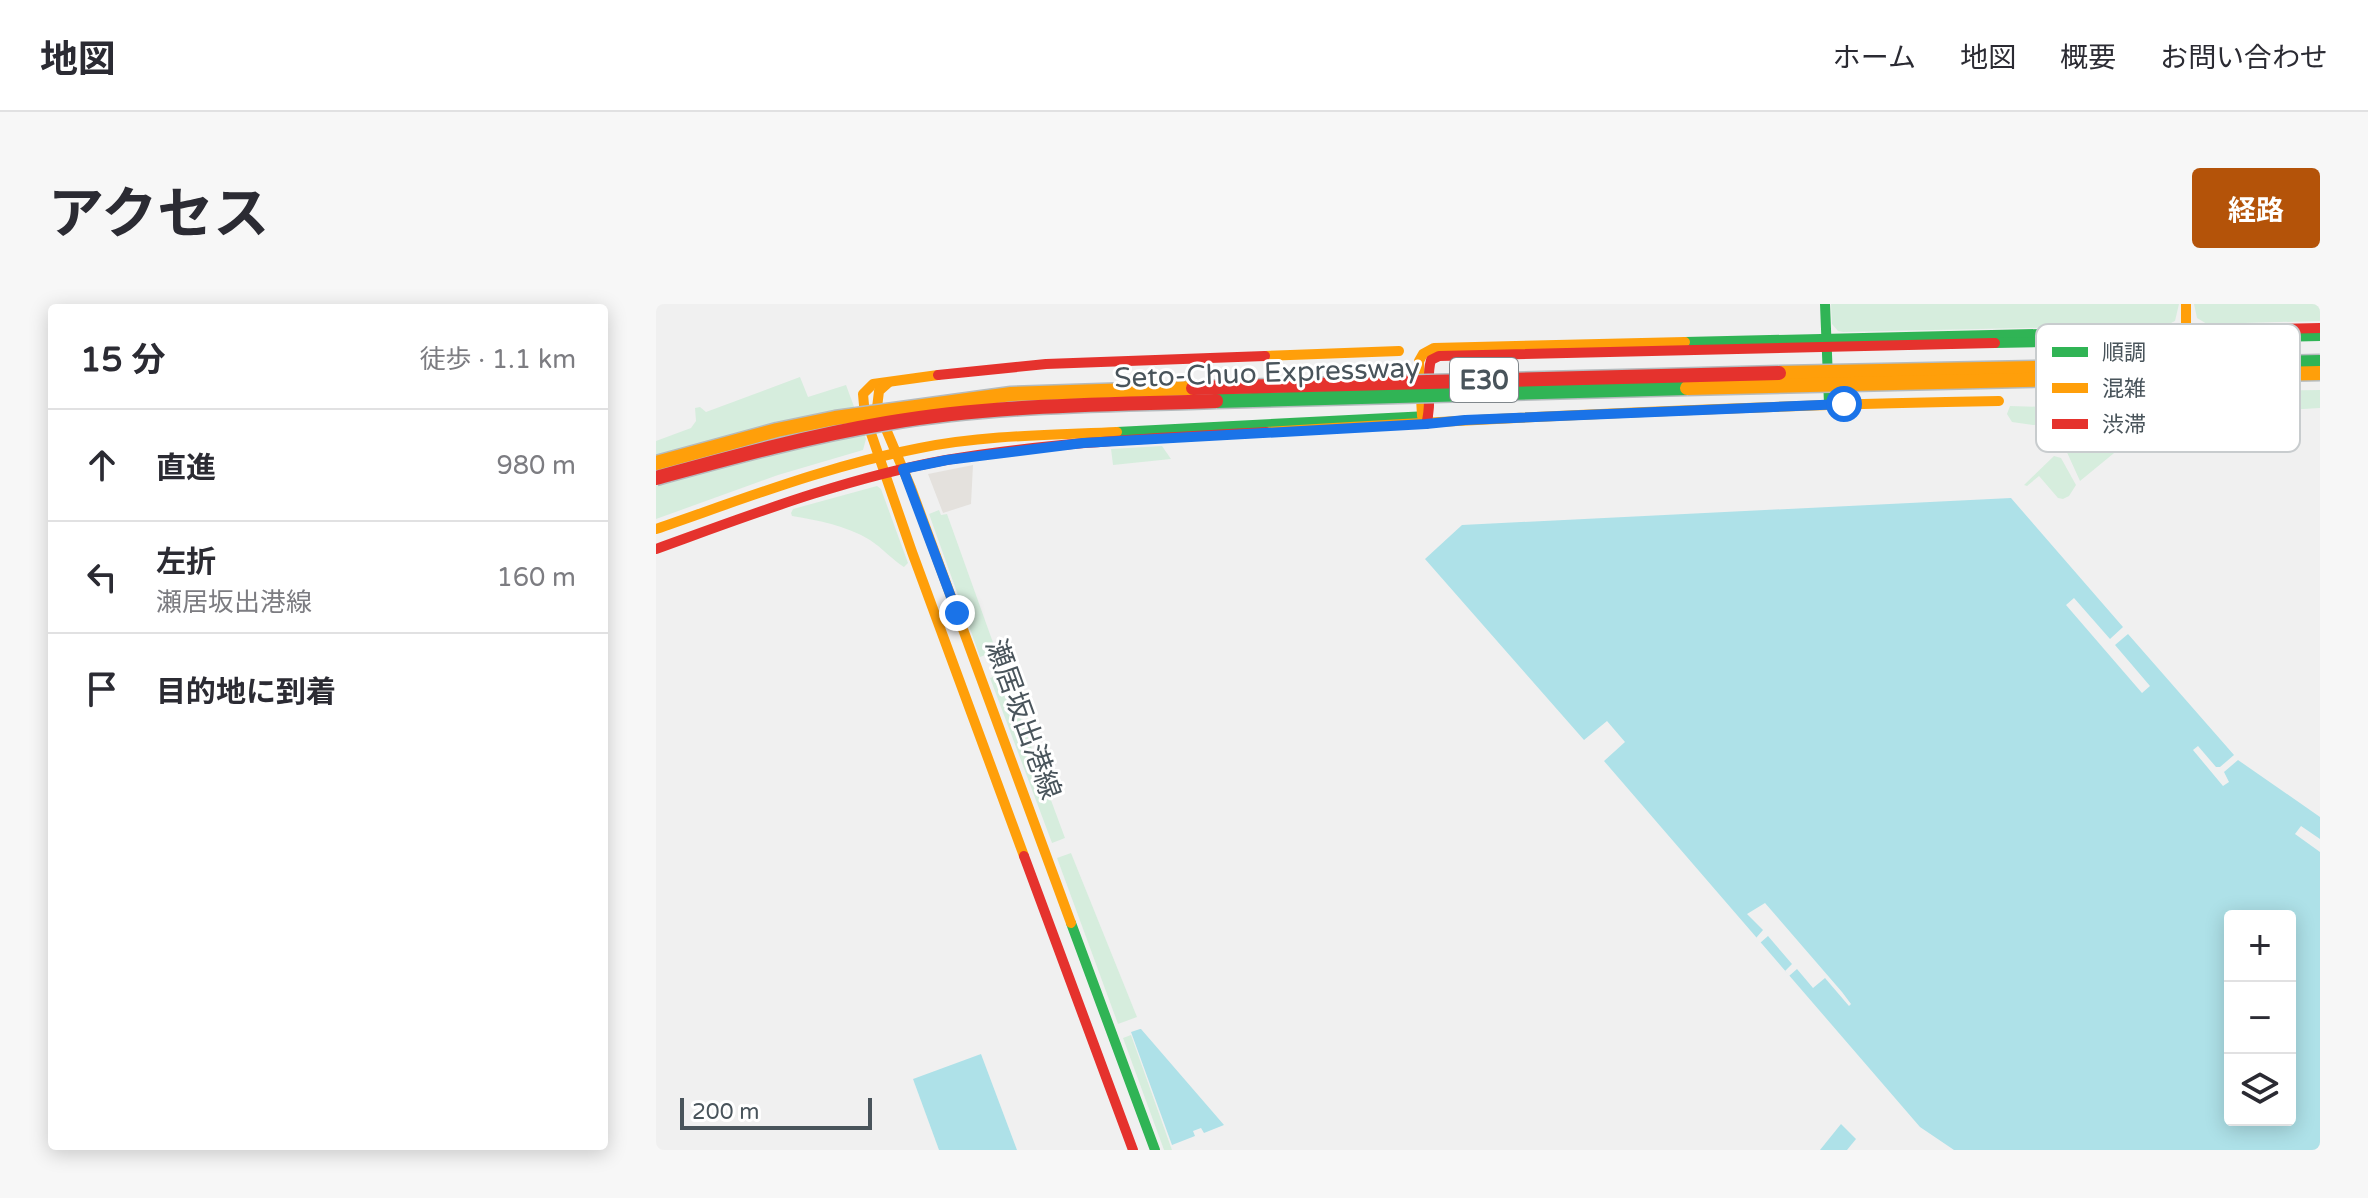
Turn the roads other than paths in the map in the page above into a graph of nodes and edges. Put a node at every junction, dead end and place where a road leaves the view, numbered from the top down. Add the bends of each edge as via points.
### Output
1 (1825, 304) edge
2 (2320, 328) edge
3 (2300, 329) edge
4 (2300, 336) edge
5 (2320, 336) edge
6 (2036, 340) edge
7 (1826, 344) junction
8 (1399, 351) dead end
9 (2300, 362) edge
10 (2320, 362) edge
11 (2036, 368) edge
12 (2300, 373) edge
13 (2320, 373) edge
14 (2036, 380) edge
15 (892, 381) junction
16 (1999, 401) dead end
17 (1829, 404) junction
18 (1426, 419) junction
19 (896, 453) junction
20 (880, 457) junction
21 (656, 463) edge
22 (903, 469) junction
23 (886, 474) junction
24 (656, 478) edge
25 (656, 529) edge
26 (656, 549) edge
27 (1133, 1150) edge
28 (1155, 1150) edge

1 - 7 main road
2 - 3 main road
4 - 5 main road
6 - 7 main road
7 - 17 main road
7 - 18 main road via 1434,348 1419,361
8 - 15 main road via 1046,364
9 - 10 main road, Seto-Chuo Expressway / E30, bridge
11 - 21 main road, Seto-Chuo Expressway / E30, bridge via 1011,394 835,418
12 - 13 main road, Seto-Chuo Expressway / E30, bridge
14 - 24 main road, Seto-Chuo Expressway / E30, bridge via 1044,406 838,432
15 - 19 main road, 瀬居坂出港線 via 882,387 876,402
15 - 20 main road, 瀬居坂出港線 via 869,386 862,399
16 - 17 main road
17 - 18 main road
18 - 19 main road via 1000,438
18 - 22 main road via 1083,443
19 - 20 main road
19 - 22 main road, 瀬居坂出港線
20 - 23 main road, 瀬居坂出港線
20 - 25 main road via 770,488
22 - 23 main road
22 - 28 main road, 瀬居坂出港線
23 - 26 main road
23 - 27 main road, 瀬居坂出港線

